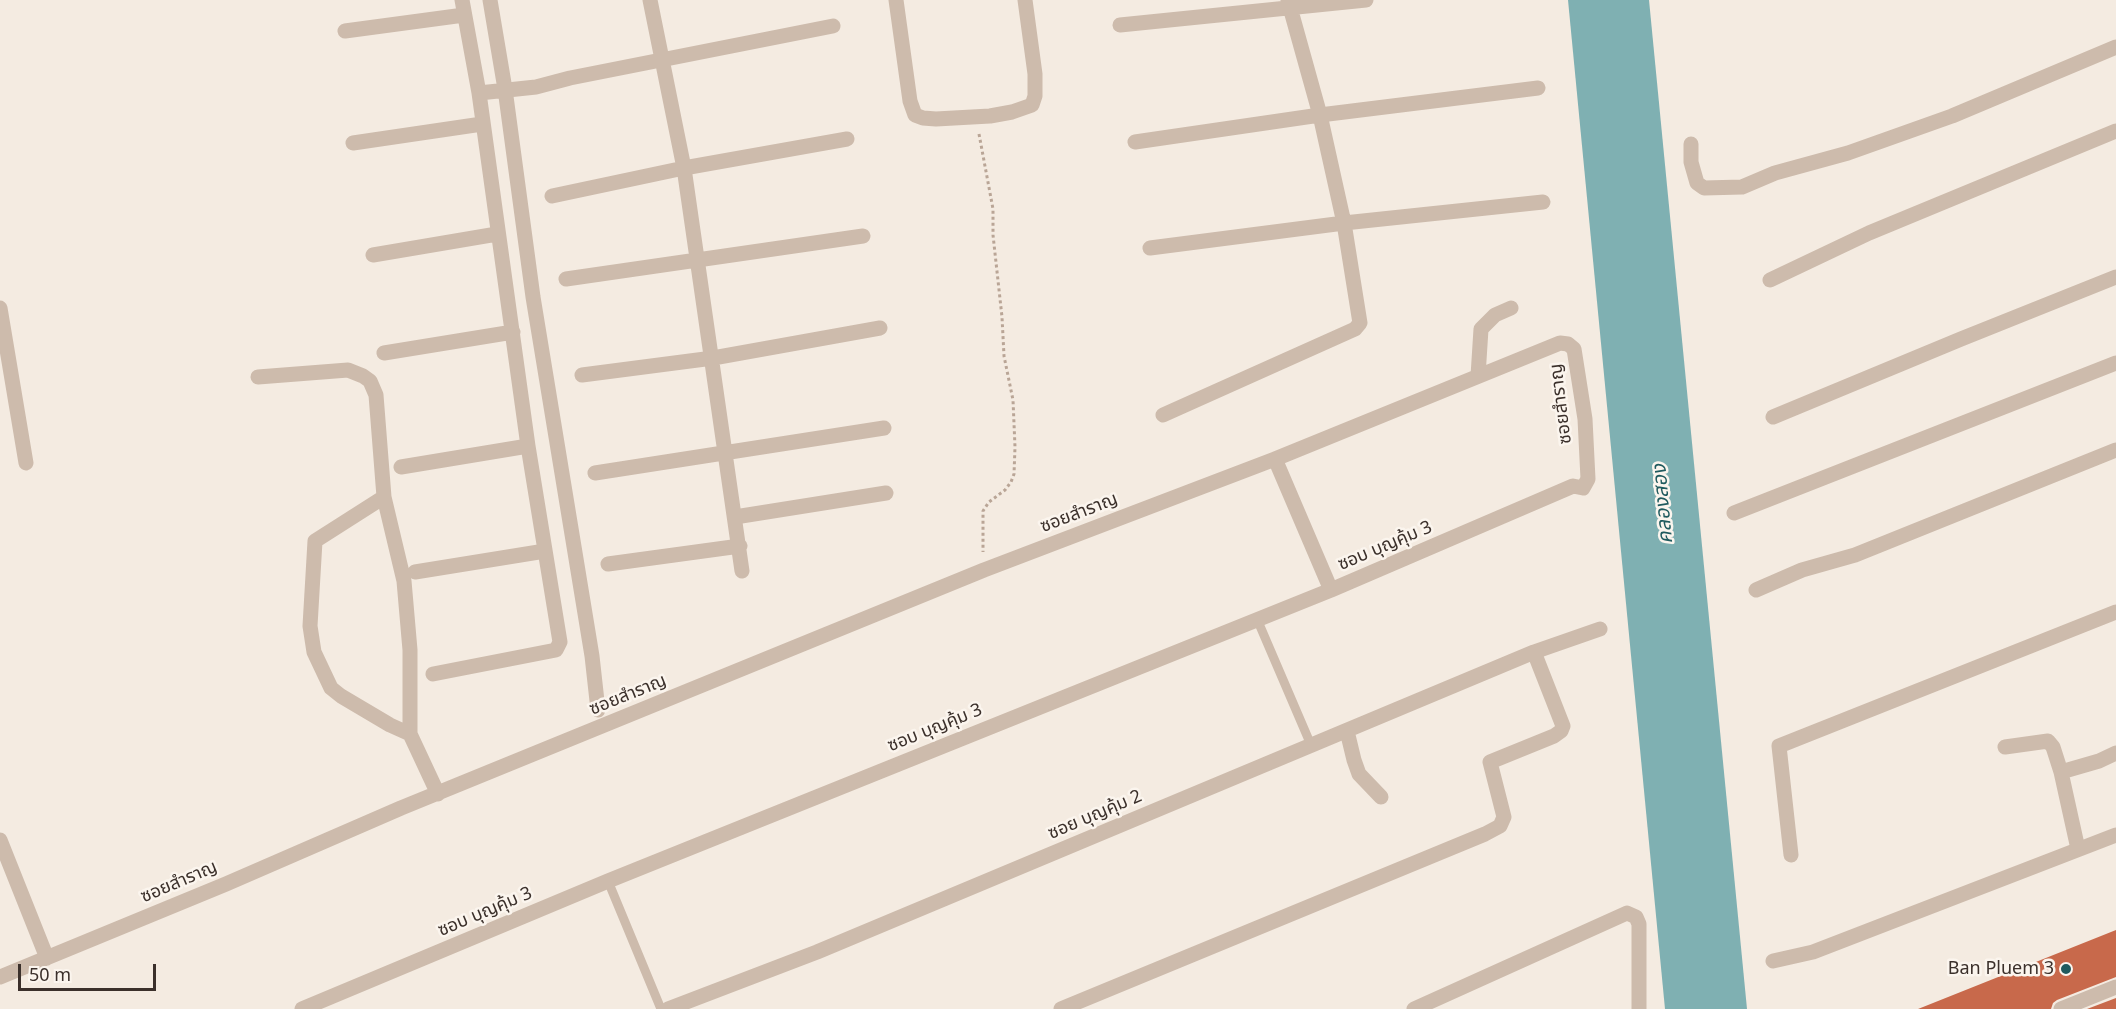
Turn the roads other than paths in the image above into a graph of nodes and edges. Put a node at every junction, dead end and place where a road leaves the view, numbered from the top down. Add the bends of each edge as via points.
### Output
1 (490, 0) edge
2 (650, 0) edge
3 (896, 0) edge
4 (1025, 0) edge
5 (1366, 0) edge
6 (1289, 4) edge
7 (463, 8) edge
8 (1120, 25) dead end
9 (833, 26) dead end
10 (345, 31) dead end
11 (2116, 47) edge
12 (663, 60) junction
13 (1538, 88) dead end
14 (505, 89) junction
15 (479, 93) junction
16 (1320, 115) junction
17 (482, 124) junction
18 (2116, 131) edge
19 (848, 139) dead end
20 (1135, 142) dead end
21 (352, 143) dead end
22 (1690, 144) dead end
23 (684, 168) junction
24 (552, 196) dead end
25 (1543, 202) dead end
26 (1344, 223) junction
27 (497, 234) junction
28 (863, 236) dead end
29 (1150, 248) dead end
30 (373, 255) dead end
31 (698, 261) junction
32 (2116, 277) edge
33 (566, 279) dead end
34 (1770, 280) dead end
35 (0, 308) edge
36 (1511, 308) dead end
37 (880, 328) dead end
38 (513, 332) junction
39 (384, 353) dead end
40 (713, 358) junction
41 (2116, 363) edge
42 (582, 375) dead end
43 (1478, 376) junction
44 (258, 377) dead end
45 (1163, 416) dead end
46 (1773, 417) dead end
47 (884, 428) dead end
48 (528, 446) junction
49 (2116, 450) edge
50 (726, 452) junction
51 (1275, 459) junction
52 (26, 463) dead end
53 (401, 467) dead end
54 (595, 473) dead end
55 (1583, 488) joint
56 (886, 493) dead end
57 (384, 497) junction
58 (1734, 513) dead end
59 (735, 517) junction
60 (740, 546) junction
61 (545, 550) junction
62 (608, 564) dead end
63 (742, 571) dead end
64 (415, 572) dead end
65 (1330, 590) junction
66 (1756, 590) dead end
67 (2116, 612) edge
68 (1257, 619) junction
69 (1600, 629) dead end
70 (1534, 652) junction
71 (433, 674) dead end
72 (598, 710) dead end
73 (1347, 730) junction
74 (410, 734) junction
75 (1311, 746) junction
76 (2005, 747) dead end
77 (2116, 753) edge
78 (2061, 772) junction
79 (438, 794) junction
80 (1381, 797) dead end
81 (2116, 835) edge
82 (0, 840) edge
83 (2078, 849) junction
84 (1791, 855) dead end
85 (608, 881) junction
86 (47, 958) junction
87 (1773, 961) dead end
88 (0, 977) edge
89 (2116, 987) edge
90 (302, 1009) edge
91 (661, 1009) edge
92 (668, 1009) edge
93 (1061, 1009) edge
94 (1414, 1009) edge
95 (1639, 1009) edge
96 (2061, 1009) edge

1 - 14 street
2 - 12 street
3 - 4 street via 915,115 936,119 1012,112 1035,101
5 - 6 street
6 - 8 street
6 - 16 street
7 - 10 street
7 - 15 street
9 - 12 street
11 - 22 street via 1952,116 1848,153 1775,172 1742,187 1704,188 1697,183
12 - 14 street via 536,87
12 - 23 street
13 - 16 street
14 - 15 street
14 - 72 street via 533,297
15 - 17 street
16 - 20 street
16 - 26 street
17 - 21 street
17 - 27 street
18 - 34 street via 1869,233
19 - 23 street
23 - 24 street
23 - 31 street
25 - 26 street
26 - 29 street
26 - 45 street via 1360,318 1355,329
27 - 30 street
27 - 38 street
28 - 31 street
31 - 33 street
31 - 40 street
32 - 46 street
35 - 52 street
36 - 43 street via 1495,315 1481,329
37 - 40 street
38 - 39 street
38 - 48 street
40 - 42 street
40 - 50 street
41 - 58 street
43 - 51 street, ซอยสำราญ
43 - 55 street, ซอยสำราญ via 1560,343 1574,349 1585,419 1588,479
44 - 57 street via 348,370 370,381 376,395
47 - 50 street
48 - 53 street
48 - 61 street
49 - 66 street via 1855,555 1802,570
50 - 54 street
50 - 59 street
51 - 65 street
51 - 79 street, ซอยสำราญ via 984,570
55 - 65 street, ซอบ บุญคุ้ม 3 via 1573,486
56 - 59 street
57 - 74 street via 406,591
57 - 74 street via 315,541 310,626 314,652 331,688
59 - 60 street
60 - 62 street
60 - 63 street
61 - 64 street
61 - 71 street via 559,647
65 - 68 street, ซอบ บุญคุ้ม 3
67 - 84 street via 1779,746
68 - 75 lane
68 - 85 street, ซอบ บุญคุ้ม 3
69 - 70 street, ซอย บุญคุ้ม 2
70 - 73 street, ซอย บุญคุ้ม 2
70 - 93 street via 1563,726 1554,736 1490,762 1504,817 1500,826
73 - 75 street, ซอย บุญคุ้ม 2
73 - 80 street via 1359,774
74 - 79 street
75 - 92 street, ซอย บุญคุ้ม 2 via 817,952
76 - 78 street via 2048,741
77 - 78 street
78 - 83 street
79 - 86 street, ซอยสำราญ
81 - 83 street
82 - 86 street
83 - 87 street via 1813,952
85 - 90 street, ซอบ บุญคุ้ม 3
85 - 91 lane
86 - 88 street, ซอยสำราญ
89 - 96 street
94 - 95 street via 1627,913 1636,917 1639,924

